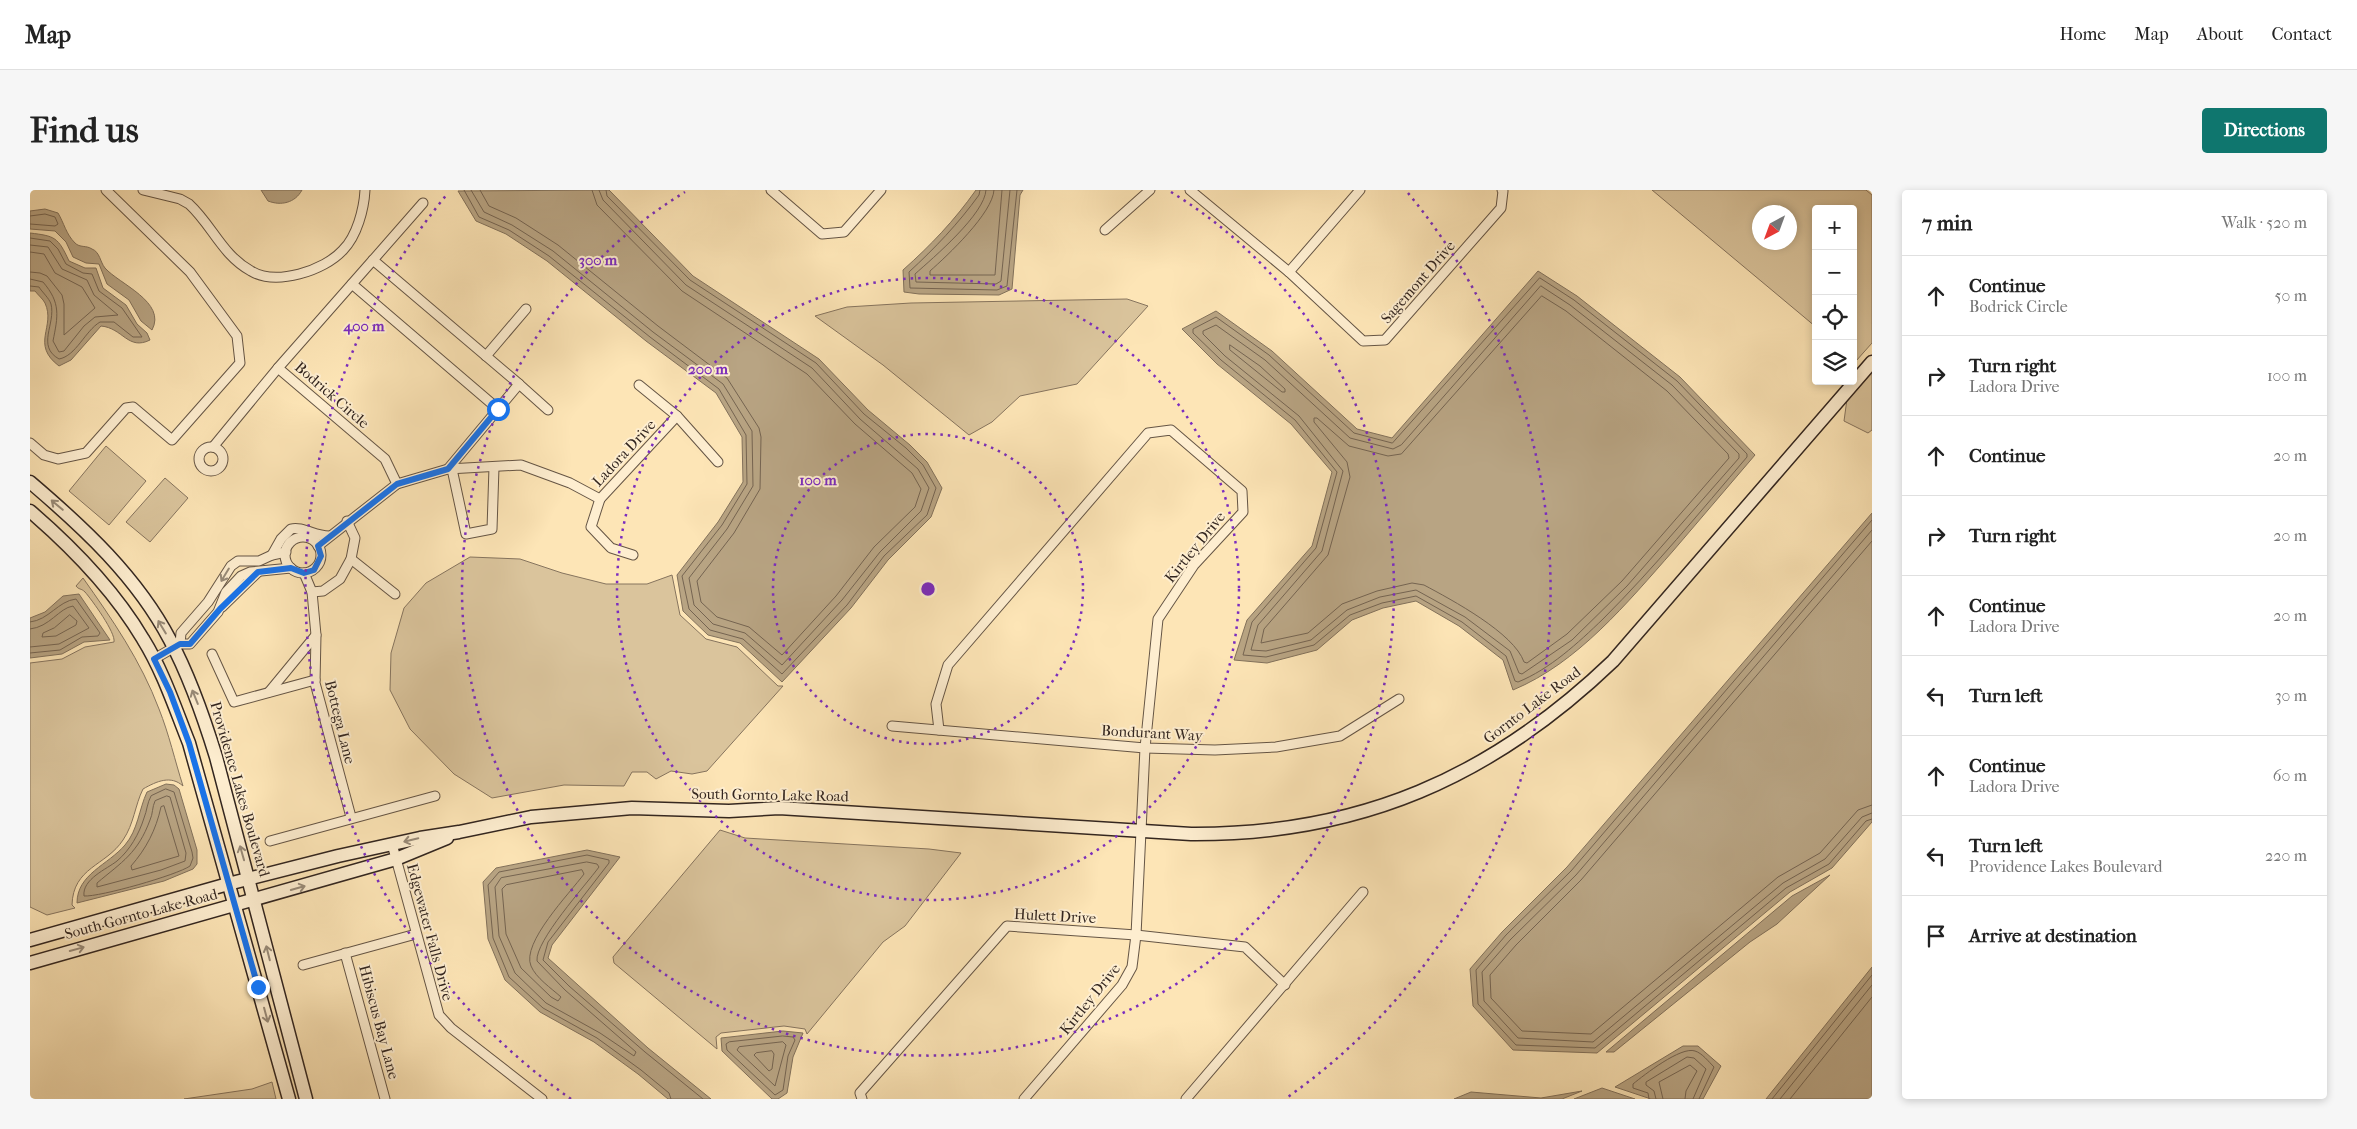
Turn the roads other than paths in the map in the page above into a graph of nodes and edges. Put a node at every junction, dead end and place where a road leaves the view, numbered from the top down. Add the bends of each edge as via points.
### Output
1 (106, 190) edge
2 (143, 190) edge
3 (365, 190) edge
4 (771, 190) edge
5 (881, 190) edge
6 (1150, 190) edge
7 (1190, 190) edge
8 (1360, 190) edge
9 (1502, 190) edge
10 (423, 203) dead end
11 (1105, 230) dead end
12 (373, 260) junction
13 (1289, 272) junction
14 (352, 284) junction
15 (526, 309) dead end
16 (486, 356) junction
17 (1872, 362) edge
18 (278, 368) junction
19 (519, 384) junction
20 (639, 385) dead end
21 (498, 409) junction
22 (548, 410) dead end
23 (677, 416) junction
24 (30, 443) edge
25 (213, 447) dead end
26 (718, 462) dead end
27 (494, 466) junction
28 (450, 469) junction
29 (30, 482) edge
30 (397, 484) junction
31 (600, 499) junction
32 (30, 511) edge
33 (347, 521) junction
34 (329, 536) junction
35 (318, 546) junction
36 (286, 552) junction
37 (272, 555) junction
38 (633, 555) dead end
39 (351, 559) junction
40 (291, 568) junction
41 (304, 573) junction
42 (312, 592) junction
43 (395, 594) dead end
44 (316, 635) junction
45 (177, 646) junction
46 (212, 654) dead end
47 (154, 659) junction
48 (315, 680) junction
49 (269, 692) junction
50 (1399, 699) dead end
51 (892, 726) dead end
52 (939, 730) junction
53 (1145, 748) junction
54 (435, 796) dead end
55 (352, 817) junction
56 (1142, 831) junction
57 (459, 832) junction
58 (270, 841) dead end
59 (392, 844) junction
60 (396, 859) junction
61 (249, 879) junction
62 (228, 884) junction
63 (1363, 892) dead end
64 (255, 900) junction
65 (235, 906) junction
66 (416, 934) junction
67 (1136, 935) junction
68 (30, 940) edge
69 (346, 953) junction
70 (30, 963) edge
71 (303, 965) dead end
72 (1285, 984) junction
73 (289, 1099) edge
74 (306, 1099) edge
75 (385, 1099) edge
76 (542, 1099) edge
77 (862, 1099) edge
78 (1024, 1099) edge
79 (1186, 1099) edge

1 - 24 street via 190,272 237,336 240,363 172,440 133,407 126,408 86,452 58,459 44,455
2 - 3 street via 189,204 230,257 252,272 277,277 297,276 343,251 353,234
4 - 5 street via 822,234 844,232
6 - 11 street
7 - 13 street, Sagemont Drive
8 - 13 street
9 - 13 street, Sagemont Drive via 1501,208 1385,340 1363,341
10 - 12 street, Bodrick Circle
12 - 14 street, Bodrick Circle
12 - 16 street
14 - 18 street, Bodrick Circle
14 - 21 street
15 - 16 street
16 - 19 street
17 - 56 street, Gornto Lake Road via 1613,661 1564,705 1484,761 1415,795 1319,823 1236,835
18 - 25 street
18 - 30 street, Bodrick Circle via 385,459
19 - 21 street
19 - 22 street
20 - 23 street
21 - 28 street
23 - 26 street
23 - 31 street, Ladora Drive
27 - 28 street, Ladora Drive
27 - 28 street via 492,530 466,534
27 - 31 street, Ladora Drive via 521,465 570,483
28 - 30 street, Ladora Drive
45 -> 29 street, Providence Lakes Boulevard via 105,551 75,520
30 - 33 street, Ladora Drive
31 - 38 street via 591,527 611,548
32 - 47 street via 69,546 124,608
33 - 34 street, Ladora Drive
33 - 39 street via 355,538
34 - 35 street, Ladora Drive
34 - 37 street via 291,529
35 - 36 street via 310,539 300,538 290,543
35 - 41 street via 320,561 314,570
36 - 37 street
36 - 40 street
37 -> 45 street via 259,561 238,561 231,566 208,602 181,633
39 - 42 street via 340,579 323,591
39 - 43 street
40 - 41 street
40 - 45 street via 241,576 226,592 220,609 190,644
41 - 42 street, Bottega Lane
42 - 44 street, Bottega Lane
44 - 48 street, Bottega Lane
44 - 49 street
45 - 47 street
61 -> 45 street, Providence Lakes Boulevard via 205,722
46 - 49 street via 234,702
47 - 62 street via 189,743
48 - 49 street
48 - 55 street, Bottega Lane
50 - 53 street, Bondurant Way via 1340,736 1276,747 1215,750
51 - 52 street, Bondurant Way
52 - 53 street, Bondurant Way
52 - 53 street, Kirtley Drive via 936,704 948,665 1148,434 1171,430 1242,491 1243,512 1194,566 1158,619
53 - 56 street, Kirtley Drive
54 - 55 street
55 - 58 street
56 - 57 street, South Gornto Lake Road via 779,808 729,811 632,808 532,817
56 - 67 street, Kirtley Drive
57 -> 59 street, South Gornto Lake Road
57 - 60 street, South Gornto Lake Road
59 - 60 street, Edgewater Falls Drive
59 - 61 street, South Gornto Lake Road
64 -> 60 street, South Gornto Lake Road
60 - 66 street, Edgewater Falls Drive
61 - 62 street, South Gornto Lake Road
61 - 64 street, Providence Lakes Boulevard
62 - 65 street
62 - 68 street, South Gornto Lake Road
63 - 72 street
64 - 65 street, South Gornto Lake Road
74 -> 64 street, Providence Lakes Boulevard
70 -> 65 street, South Gornto Lake Road
65 -> 73 street
66 - 69 street
66 - 76 street, Edgewater Falls Drive via 439,1015
67 - 72 street, Hulett Drive via 1244,947
67 - 77 street, Hulett Drive via 1007,926 860,1093
67 - 78 street, Kirtley Drive via 1132,967 1122,984
69 - 71 street
69 - 75 street, Hibiscus Bay Lane
72 - 79 street

